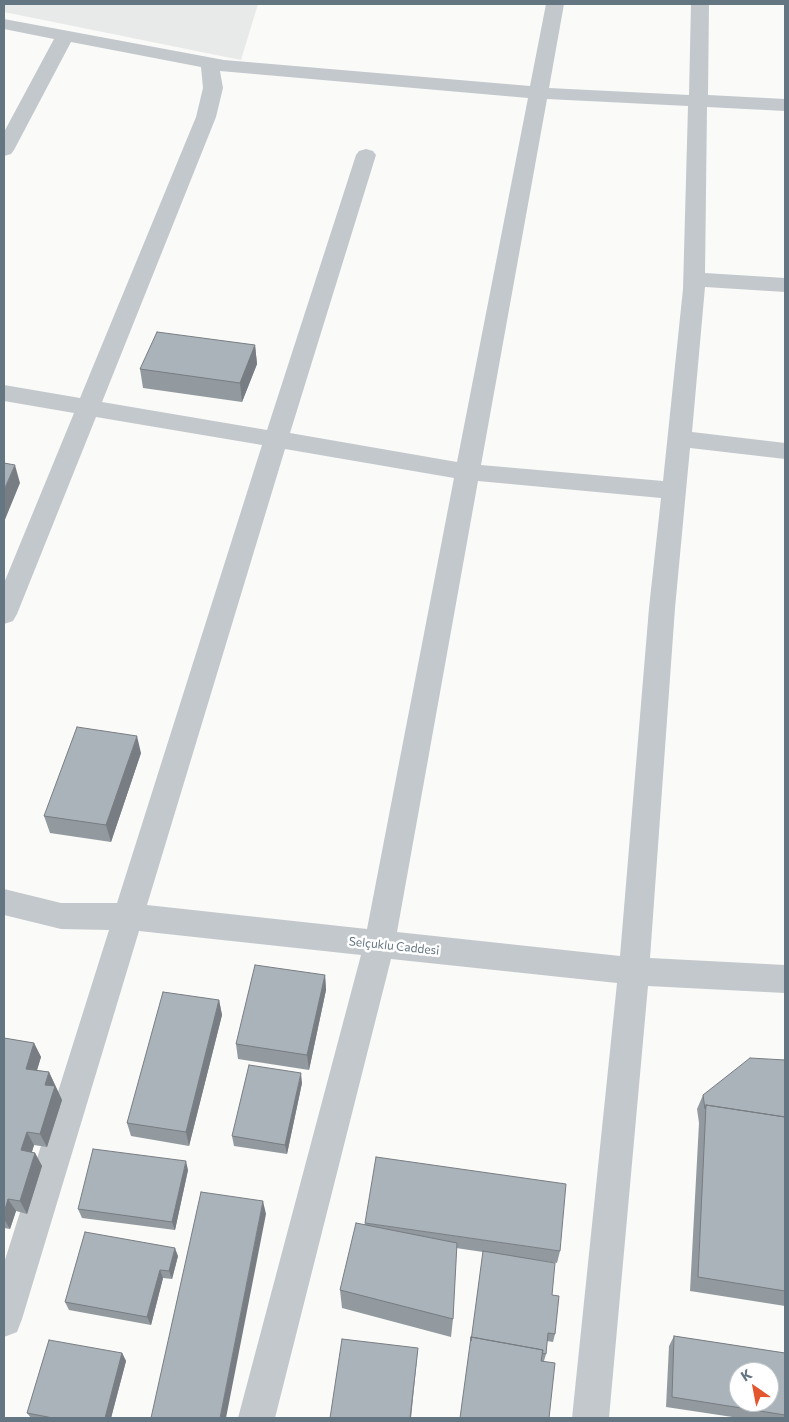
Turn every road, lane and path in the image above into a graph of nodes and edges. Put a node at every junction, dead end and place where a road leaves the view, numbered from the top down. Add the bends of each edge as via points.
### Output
1 (555, 4) edge
2 (700, 4) edge
3 (4, 24) edge
4 (65, 36) junction
5 (210, 63) junction
6 (539, 93) junction
7 (699, 101) junction
8 (785, 105) edge
9 (4, 150) edge
10 (366, 155) dead end
11 (694, 279) junction
12 (785, 285) edge
13 (4, 393) edge
14 (86, 407) junction
15 (276, 439) junction
16 (679, 439) junction
17 (785, 451) edge
18 (468, 472) junction
19 (674, 490) junction
20 (4, 614) edge
21 (4, 902) edge
22 (130, 917) junction
23 (379, 944) junction
24 (634, 971) junction
25 (785, 979) edge
26 (4, 1319) edge
27 (256, 1418) edge
28 (590, 1418) edge

1 - 6 street
2 - 7 street
3 - 4 street
4 - 5 street
4 - 9 street
5 - 6 street
5 - 14 street via 213,88 206,117
6 - 7 street
6 - 18 street
7 - 8 street
7 - 11 street
10 - 15 street
11 - 12 street
11 - 16 street
13 - 14 street
14 - 15 street
14 - 20 street
15 - 18 street
15 - 22 street
16 - 17 street
16 - 19 street
18 - 19 street
18 - 23 street
19 - 24 street
21 - 22 street, Selçuklu Caddesi via 61,916
22 - 23 street, Selçuklu Caddesi
22 - 26 street
23 - 24 street, Selçuklu Caddesi
23 - 27 street
24 - 25 street, Selçuklu Caddesi
24 - 28 street

